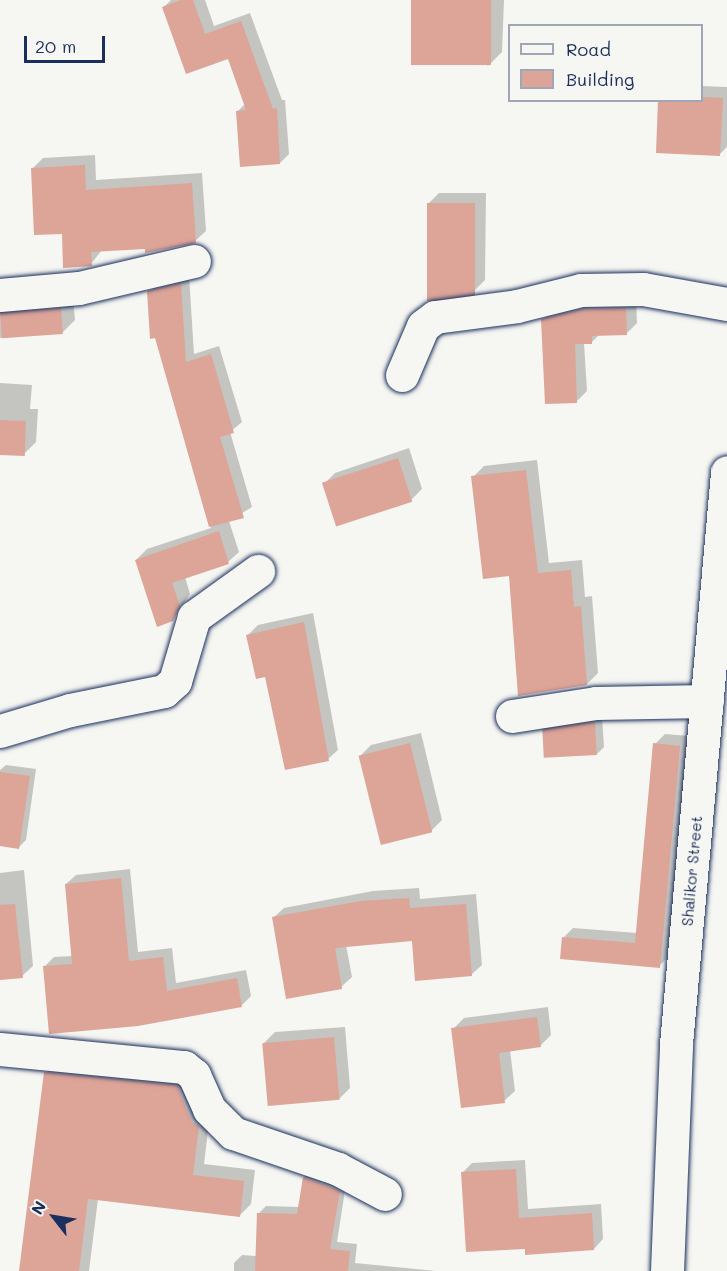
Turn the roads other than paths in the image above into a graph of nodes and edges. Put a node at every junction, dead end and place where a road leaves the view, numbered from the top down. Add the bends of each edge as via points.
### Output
1 (194, 261) dead end
2 (0, 295) edge
3 (727, 304) edge
4 (402, 375) dead end
5 (727, 472) edge
6 (258, 571) dead end
7 (707, 701) junction
8 (512, 716) dead end
9 (0, 731) edge
10 (0, 1049) edge
11 (385, 1194) dead end
12 (667, 1271) edge

1 - 2 street via 79,288
3 - 4 street via 643,289 581,290 517,306 435,317 420,332
5 - 7 street, Shаlikor Street
6 - 9 street via 194,617 175,681 164,691 70,710
7 - 8 street via 596,703
7 - 12 street, Shаlikor Street via 676,1044
10 - 11 street via 183,1067 194,1074 209,1108 233,1133 338,1169

